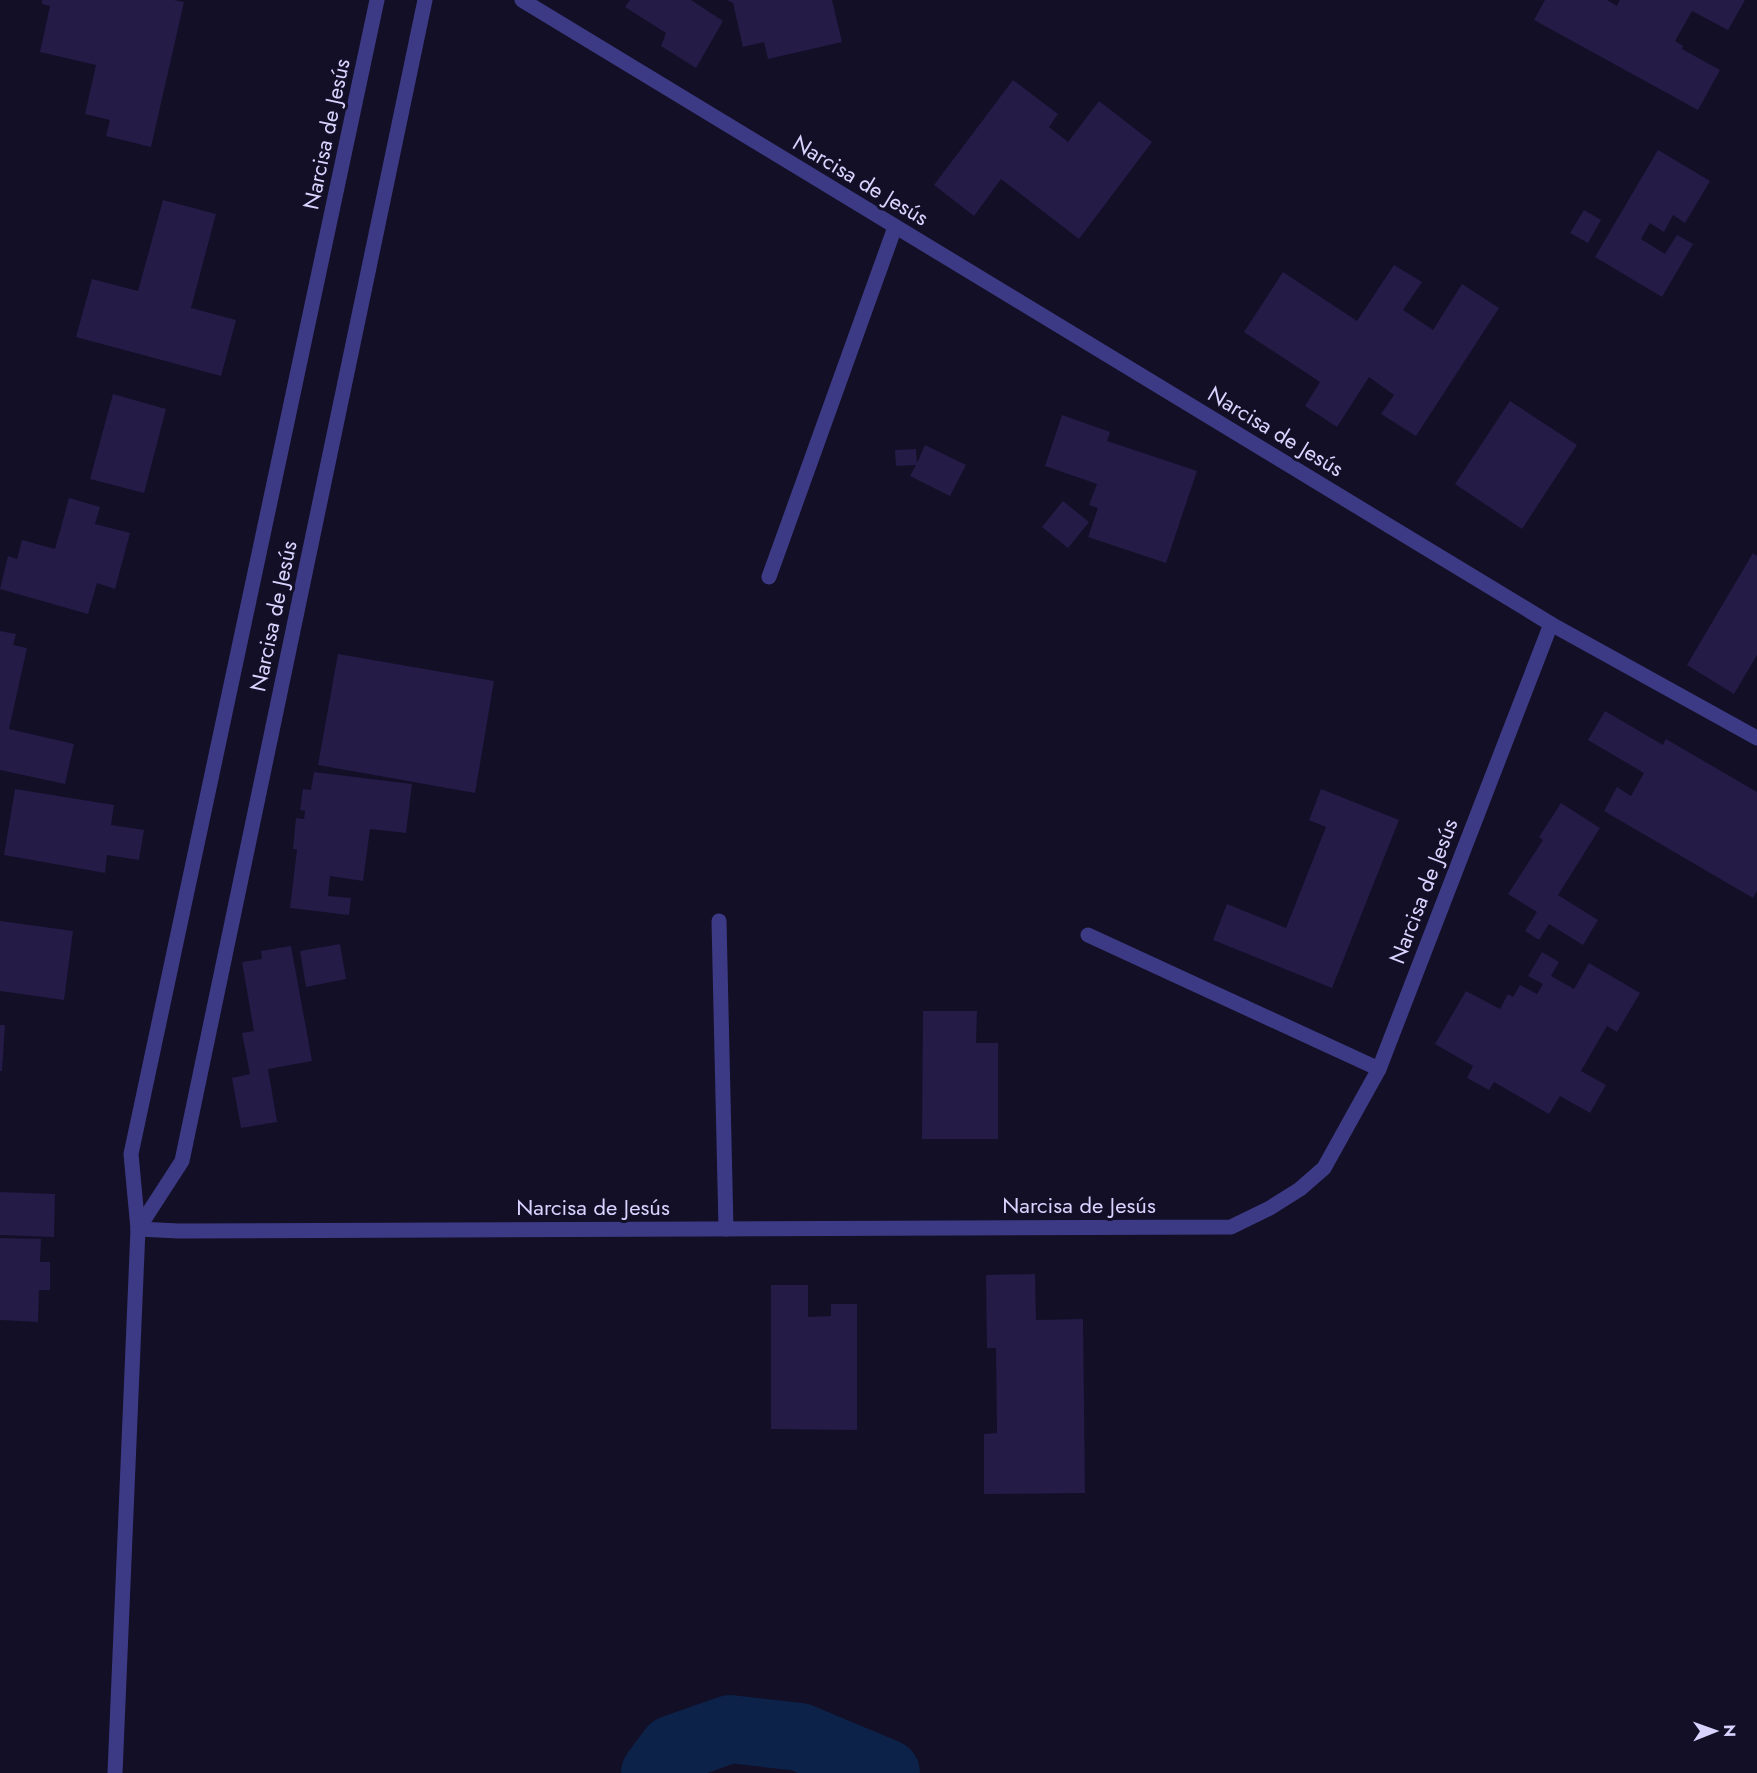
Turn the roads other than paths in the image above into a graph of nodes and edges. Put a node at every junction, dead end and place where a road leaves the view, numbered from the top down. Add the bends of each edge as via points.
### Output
1 (378, 0) edge
2 (425, 0) edge
3 (522, 0) edge
4 (895, 227) junction
5 (769, 577) dead end
6 (1551, 624) junction
7 (1757, 738) edge
8 (719, 921) dead end
9 (1088, 935) dead end
10 (1378, 1069) junction
11 (138, 1229) junction
12 (726, 1229) junction
13 (115, 1773) edge

1 - 11 street, Narcisa de Jesús via 131,1154
2 - 11 street, Narcisa de Jesús via 182,1161
3 - 4 street, Narcisa de Jesús
4 - 5 street
4 - 6 street, Narcisa de Jesús
6 - 7 street
6 - 10 street, Narcisa de Jesús
8 - 12 street
9 - 10 street
10 - 12 street, Narcisa de Jesús via 1324,1168 1300,1189 1231,1227
11 - 12 street, Narcisa de Jesús
11 - 13 street

